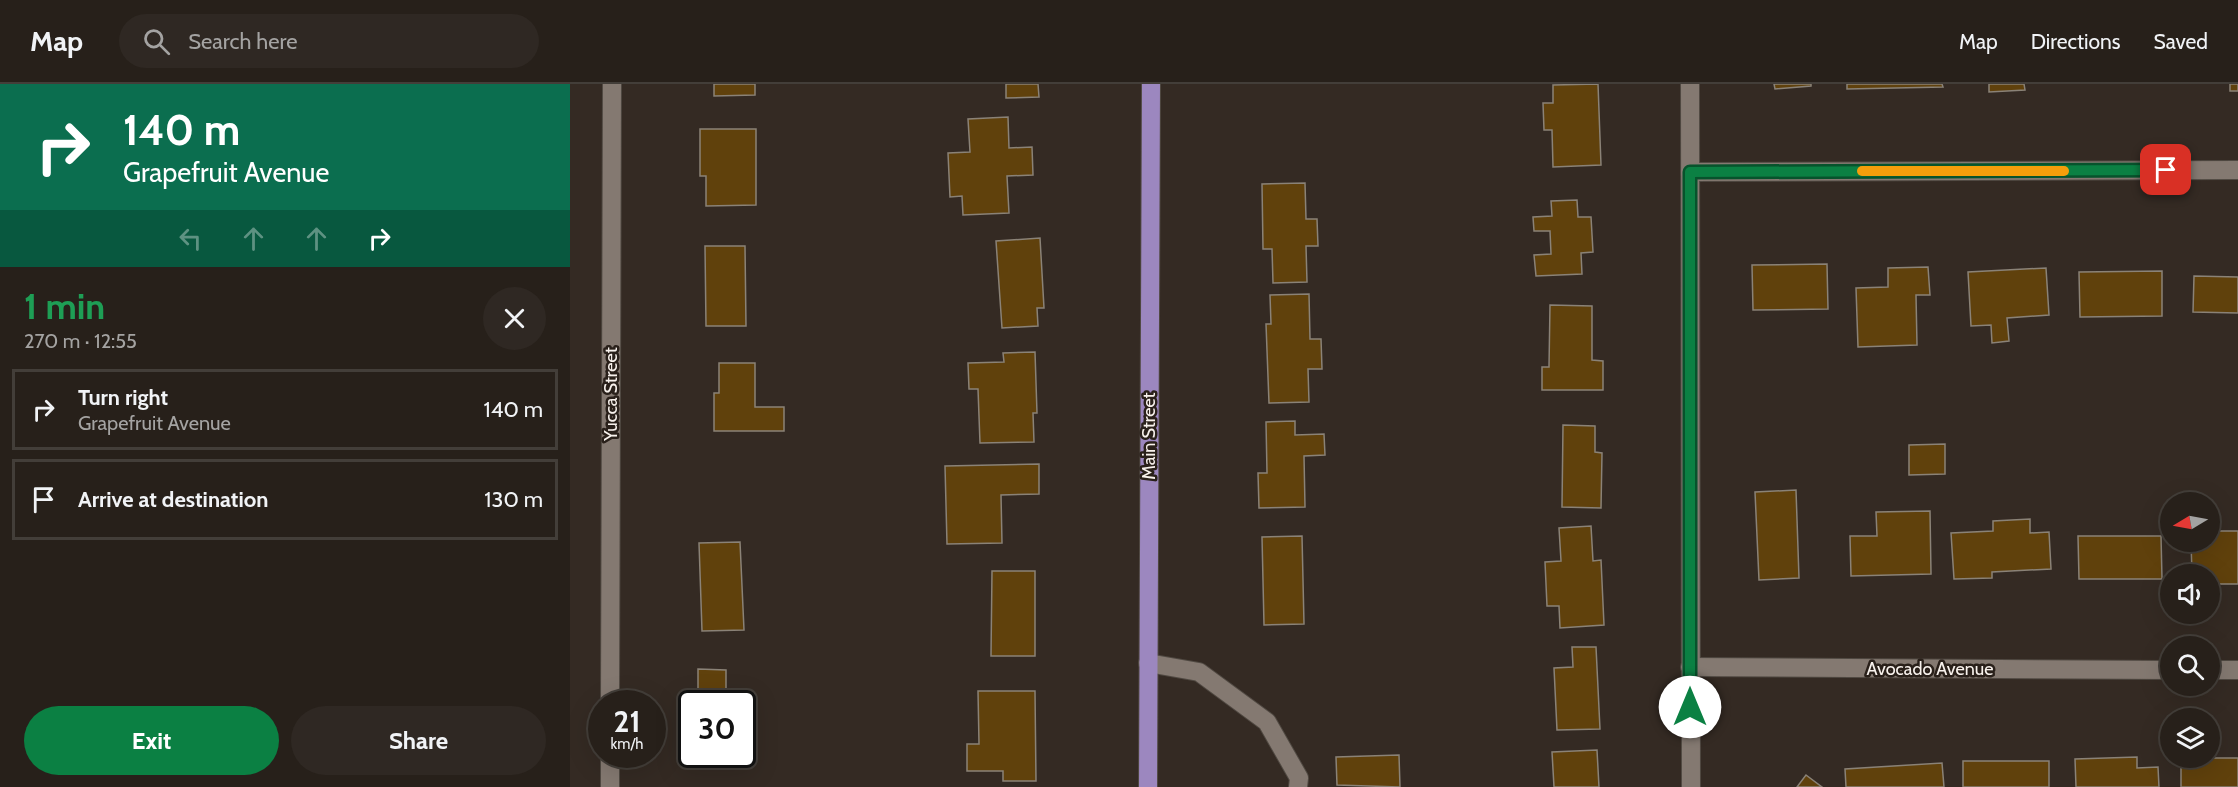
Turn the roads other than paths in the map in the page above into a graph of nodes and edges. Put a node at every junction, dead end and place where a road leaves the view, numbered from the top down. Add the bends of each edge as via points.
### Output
1 (612, 84) edge
2 (1151, 84) edge
3 (1690, 84) edge
4 (2238, 170) edge
5 (1690, 172) junction
6 (1148, 663) junction
7 (1690, 667) junction
8 (2160, 670) edge
9 (2220, 670) edge
10 (2238, 670) edge
11 (610, 690) edge
12 (610, 768) edge
13 (610, 787) edge
14 (1148, 787) edge
15 (1298, 787) edge
16 (1691, 787) edge

1 - 11 street, Yucca Street
2 - 6 main road, Main Street
3 - 5 street
4 - 5 street
5 - 7 street
6 - 14 main road, Main Street
6 - 15 street via 1199,672 1267,722 1299,778
7 - 8 street, Avocado Avenue
7 - 16 street
9 - 10 street
12 - 13 street

